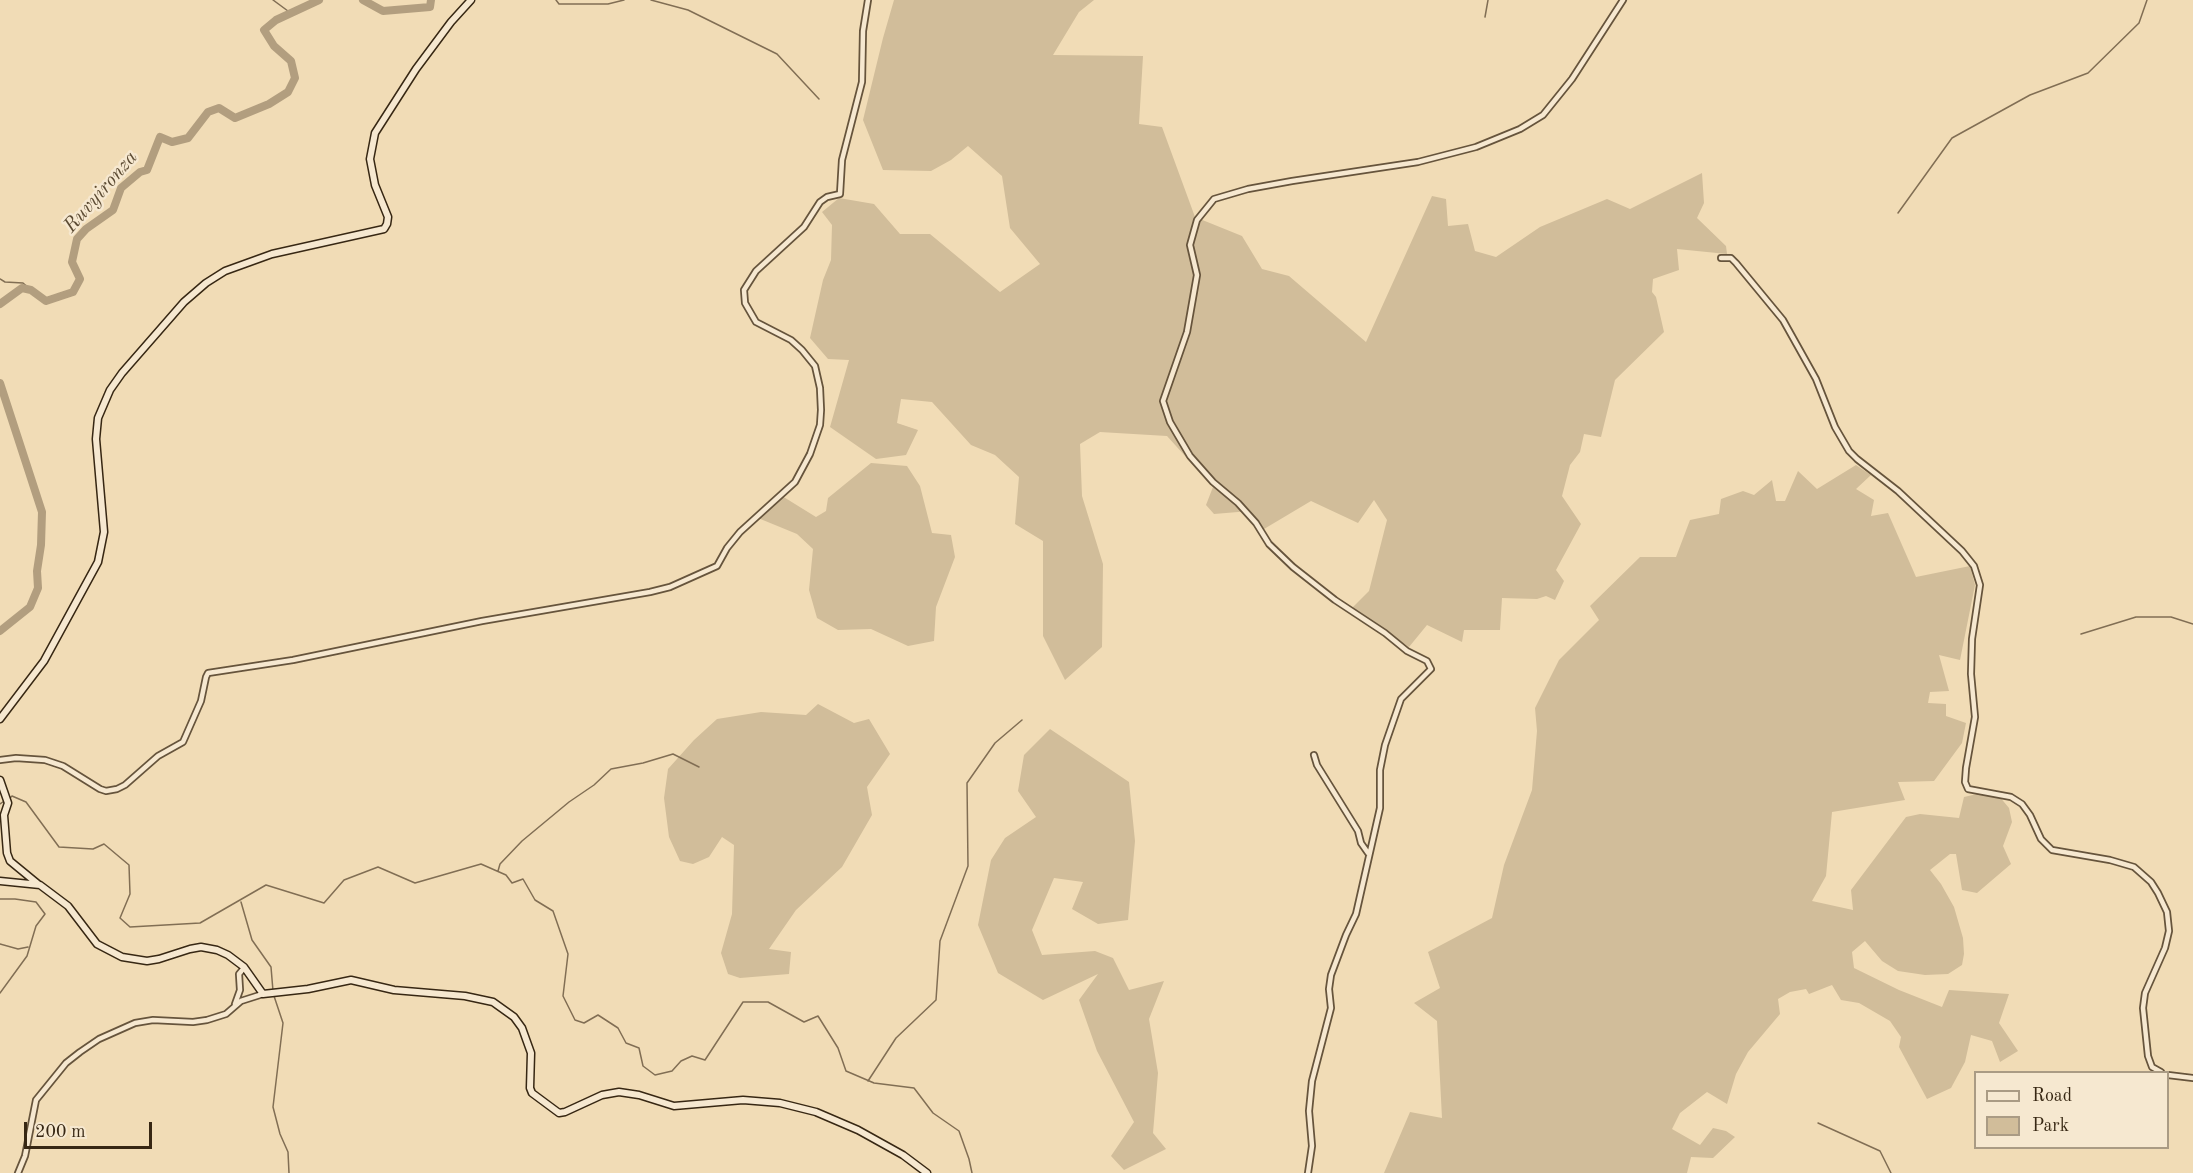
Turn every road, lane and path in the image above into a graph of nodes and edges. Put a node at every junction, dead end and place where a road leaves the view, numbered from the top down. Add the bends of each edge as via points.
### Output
1 (471, 0) edge
2 (868, 0) edge
3 (1623, 0) edge
4 (1721, 258) dead end
5 (0, 719) edge
6 (1314, 755) dead end
7 (0, 760) edge
8 (0, 780) edge
9 (1368, 853) junction
10 (0, 881) edge
11 (40, 885) junction
12 (244, 968) junction
13 (265, 994) junction
14 (233, 1006) junction
15 (2159, 1071) edge
16 (2169, 1076) edge
17 (2193, 1078) edge
18 (18, 1173) edge
19 (927, 1173) edge
20 (1308, 1173) edge

1 - 5 street via 416,69 375,133 370,159 388,217 384,229 272,254 225,271 184,302 110,390 98,418 96,439 104,532 98,562 44,661
2 - 7 street via 862,82 842,160 840,194 820,202 799,232 756,271 744,294 756,322 790,340 815,366 820,388 820,425 795,482 740,532 717,566 650,592 208,673 183,742 158,756 117,789 100,789 63,766 45,760
3 - 9 street via 1572,79 1543,115 1520,129 1476,147 1418,162 1248,189 1214,199 1197,220 1190,245 1197,275 1187,332 1163,401 1170,422 1190,456 1238,503 1269,544 1293,567 1407,651 1427,661 1431,669 1401,699 1392,722 1380,770 1380,808
4 - 15 street via 1731,258 1736,263 1783,320 1849,451 1898,491 1974,566 1980,585 1972,639 1975,723 1966,768 1968,789 2011,797 2022,804 2041,839 2052,850 2134,867 2158,893 2167,912 2169,931 2143,1008 2148,1056 2152,1067
6 - 9 street
8 - 11 street via 6,800 4,823 10,861
9 - 20 street via 1356,914 1329,988 1331,1008 1312,1081
10 - 11 street
11 - 12 street via 69,906 97,944 122,957 147,961 201,947 228,955
12 - 13 street
12 - 14 street via 239,974 239,995
13 - 14 street
13 - 19 street via 351,980 394,990 480,998 504,1008 522,1028 531,1053 531,1090 559,1113 619,1092 674,1106 743,1100 780,1103 816,1112 858,1130
14 - 18 street via 226,1014 207,1020 135,1023 80,1052 36,1100
16 - 17 street

